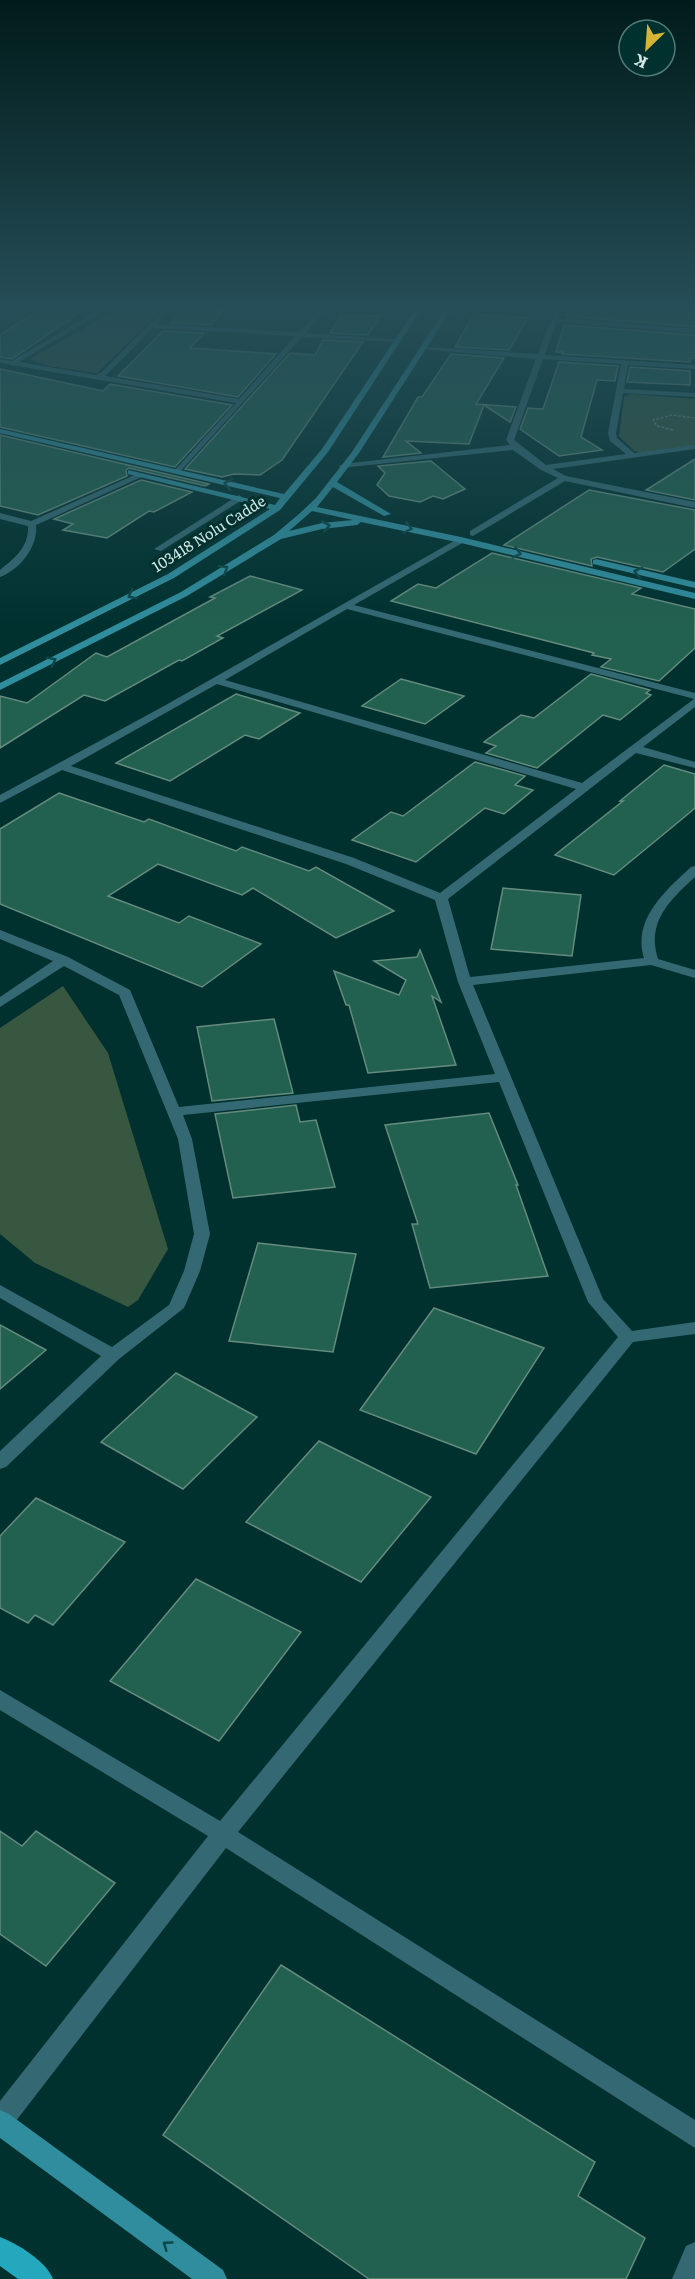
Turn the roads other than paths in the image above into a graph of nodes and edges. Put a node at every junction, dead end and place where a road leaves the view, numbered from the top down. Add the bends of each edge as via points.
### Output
1 (228, 414) edge
2 (349, 414) edge
3 (381, 414) edge
4 (520, 414) edge
5 (616, 414) edge
6 (0, 431) edge
7 (0, 440) edge
8 (515, 447) junction
9 (695, 447) edge
10 (633, 456) junction
11 (87, 461) dead end
12 (344, 466) junction
13 (544, 468) junction
14 (120, 470) dead end
15 (178, 472) junction
16 (142, 475) junction
17 (564, 478) junction
18 (332, 483) junction
19 (285, 497) junction
20 (238, 498) junction
21 (320, 501) junction
22 (695, 505) edge
23 (277, 508) junction
24 (309, 508) junction
25 (387, 514) junction
26 (0, 516) edge
27 (376, 521) junction
28 (32, 524) junction
29 (473, 532) junction
30 (278, 537) junction
31 (461, 540) junction
32 (158, 549) dead end
33 (0, 573) edge
34 (695, 585) edge
35 (695, 596) edge
36 (345, 606) junction
37 (0, 662) edge
38 (214, 680) junction
39 (0, 687) edge
40 (695, 696) edge
41 (695, 702) edge
42 (636, 749) junction
43 (695, 765) edge
44 (60, 766) junction
45 (586, 788) junction
46 (0, 800) edge
47 (695, 870) edge
48 (441, 898) junction
49 (0, 934) edge
50 (63, 960) junction
51 (652, 961) junction
52 (695, 974) edge
53 (465, 982) junction
54 (0, 1003) edge
55 (505, 1077) junction
56 (173, 1112) junction
57 (0, 1291) edge
58 (695, 1328) edge
59 (628, 1337) junction
60 (113, 1354) junction
61 (0, 1462) edge
62 (0, 1699) edge
63 (223, 1834) junction
64 (0, 2122) edge
65 (695, 2135) edge
66 (0, 2250) edge
67 (695, 2256) edge
68 (40, 2279) edge
69 (214, 2279) edge
70 (685, 2279) edge

1 - 15 street
2 - 19 main road, 103418 Nolu Cadde via 325,450
3 - 12 main road
4 - 8 street via 510,440
5 - 10 street via 613,439
6 - 15 main road
7 - 11 main road
8 - 12 street
8 - 13 street
9 - 10 street
10 - 13 street
12 - 18 main road
13 - 17 street
14 - 16 main road
19 -> 15 main road
16 - 20 main road
16 - 28 street
17 - 22 street
17 - 29 street
18 - 21 main road
18 - 25 main road
19 - 23 main road, 103418 Nolu Cadde
20 - 23 main road
20 - 32 street
21 - 24 main road
21 - 25 main road
23 -> 37 main road, 103418 Nolu Cadde via 171,576
24 - 27 main road
24 - 30 main road
25 - 29 main road
26 - 28 street
30 -> 27 main road via 338,524
27 -> 31 main road
28 - 33 street via 34,536 27,550
34 -> 29 main road
39 -> 30 main road via 184,594
31 -> 35 main road
31 - 36 street
36 - 38 street
36 - 40 street
38 - 44 street
38 - 45 street
41 - 42 street
42 - 43 street
42 - 45 street
44 - 46 street
44 - 48 street via 350,861
45 - 48 street
47 - 51 street via 672,892 652,920 646,939
48 - 53 street
49 - 50 street
50 - 54 street
50 - 56 street via 125,993
51 - 52 street
51 - 53 street
53 - 55 street
55 - 56 street
55 - 59 street via 596,1302
56 - 60 street via 185,1139 202,1234 192,1272 176,1308
57 - 60 street
58 - 59 street
59 - 63 street
60 - 61 street
62 - 63 street
63 - 64 street
63 - 65 street
69 -> 64 main road
66 - 68 main road
67 - 70 street

